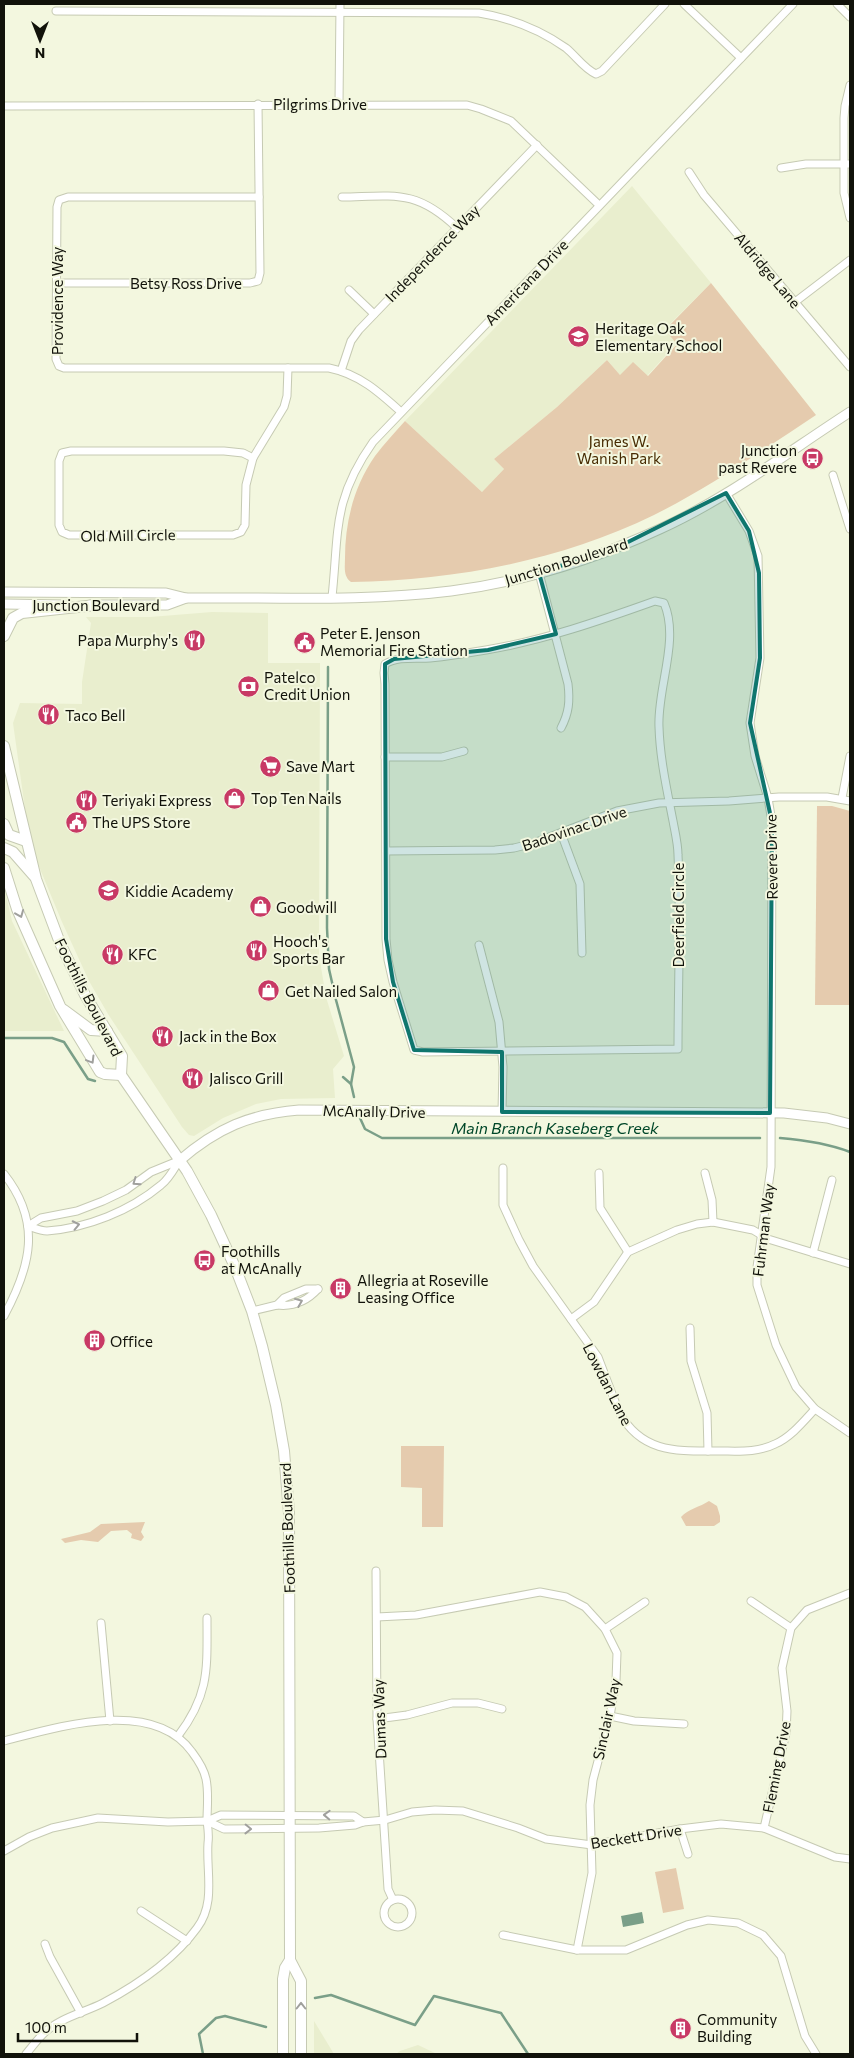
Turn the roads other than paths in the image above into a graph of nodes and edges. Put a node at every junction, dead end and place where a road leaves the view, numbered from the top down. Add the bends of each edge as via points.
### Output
1 (232, 4) edge
2 (340, 4) edge
3 (666, 4) edge
4 (684, 4) edge
5 (793, 4) edge
6 (837, 4) edge
7 (56, 11) dead end
8 (232, 13) junction
9 (340, 13) junction
10 (850, 17) edge
11 (741, 58) junction
12 (850, 85) edge
13 (258, 104) junction
14 (339, 104) junction
15 (4, 106) edge
16 (537, 145) junction
17 (847, 164) edge
18 (781, 168) dead end
19 (689, 172) dead end
20 (342, 196) dead end
21 (259, 197) junction
22 (600, 205) junction
23 (850, 218) edge
24 (457, 228) junction
25 (850, 260) edge
26 (57, 283) junction
27 (349, 290) dead end
28 (795, 302) junction
29 (374, 314) junction
30 (850, 367) edge
31 (288, 368) junction
32 (341, 371) junction
33 (401, 412) junction
34 (850, 412) edge
35 (253, 458) junction
36 (833, 475) dead end
37 (726, 493) junction
38 (850, 529) edge
39 (539, 573) junction
40 (4, 592) edge
41 (186, 598) junction
42 (332, 598) junction
43 (4, 604) edge
44 (96, 605) junction
45 (556, 634) junction
46 (4, 636) edge
47 (561, 728) dead end
48 (4, 746) edge
49 (464, 752) dead end
50 (850, 756) edge
51 (385, 757) junction
52 (768, 798) junction
53 (842, 798) junction
54 (850, 800) edge
55 (670, 803) junction
56 (4, 824) edge
57 (561, 833) junction
58 (26, 841) junction
59 (4, 848) edge
60 (386, 851) junction
61 (4, 868) edge
62 (36, 879) junction
63 (479, 945) dead end
64 (582, 953) dead end
65 (60, 1006) junction
66 (107, 1031) junction
67 (502, 1052) junction
68 (122, 1075) junction
69 (502, 1112) junction
70 (770, 1113) junction
71 (850, 1124) edge
72 (179, 1161) junction
73 (503, 1168) dead end
74 (599, 1172) dead end
75 (705, 1173) dead end
76 (4, 1174) edge
77 (832, 1180) dead end
78 (713, 1222) junction
79 (28, 1226) junction
80 (761, 1235) junction
81 (628, 1252) junction
82 (813, 1253) junction
83 (850, 1264) edge
84 (318, 1289) dead end
85 (252, 1311) junction
86 (4, 1316) edge
87 (571, 1319) junction
88 (690, 1328) dead end
89 (815, 1409) junction
90 (850, 1433) edge
91 (708, 1451) junction
92 (376, 1571) dead end
93 (850, 1593) edge
94 (751, 1601) dead end
95 (645, 1602) dead end
96 (377, 1617) junction
97 (207, 1618) dead end
98 (101, 1623) dead end
99 (791, 1628) junction
100 (605, 1629) junction
101 (502, 1709) dead end
102 (610, 1716) junction
103 (377, 1719) junction
104 (110, 1721) junction
105 (684, 1724) dead end
106 (178, 1736) junction
107 (4, 1741) edge
108 (289, 1815) junction
109 (384, 1820) junction
110 (207, 1821) junction
111 (363, 1822) junction
112 (764, 1828) junction
113 (290, 1829) junction
114 (680, 1829) junction
115 (592, 1845) junction
116 (4, 1850) edge
117 (688, 1854) dead end
118 (850, 1859) edge
119 (393, 1900) junction
120 (141, 1911) dead end
121 (503, 1935) dead end
122 (187, 1941) junction
123 (45, 1944) dead end
124 (577, 1950) junction
125 (290, 1960) junction
126 (81, 2013) junction
127 (26, 2054) edge
128 (283, 2054) edge
129 (300, 2054) edge
130 (816, 2054) edge

1 - 8 street
2 - 9 street
3 - 9 street via 596,74 548,36 497,16 460,12
4 - 11 street
5 - 11 street, Americana Drive
6 - 10 street
7 - 8 street
8 - 9 street
9 - 14 street
11 - 22 street, Americana Drive
12 - 17 street via 845,106
13 - 14 street, Pilgrims Drive
13 - 15 street, Pilgrims Drive
13 - 21 street, Betsy Ross Drive
14 - 16 street, Pilgrims Drive via 467,105 510,122
16 - 22 street, Pilgrims Drive
16 - 24 street, Independence Way
17 - 18 street
17 - 23 street via 844,193
19 - 28 street, Aldridge Lane via 704,195
20 - 24 street via 407,197 432,206
21 - 26 street, Providence Way via 68,197 59,200
21 - 26 street, Betsy Ross Drive via 258,280 250,283
22 - 33 street, Americana Drive
24 - 29 street, Independence Way
25 - 28 street
26 - 31 street, Providence Way via 56,359 64,368
27 - 29 street
28 - 30 street, Aldridge Lane
29 - 32 street, Independence Way via 351,341
31 - 32 street, Providence Way
31 - 35 street, Old Mill Circle via 284,407
32 - 33 street, Providence Way via 374,387
33 - 42 street, Americana Drive via 373,442 346,491 336,532
34 - 37 main road, Junction Boulevard
35 - 35 street, Old Mill Circle via 246,485 245,525 241,532 233,535 68,535 59,525 59,461 62,453 70,450 224,451 243,453
36 - 38 street
37 - 39 main road, Junction Boulevard via 662,528 620,546
37 - 52 street, Revere Drive via 750,531 758,556 760,658 750,723 755,756
39 - 42 main road, Junction Boulevard via 452,591
39 - 45 street
40 - 41 main road, Junction Boulevard via 166,593
41 - 42 main road, Junction Boulevard
41 - 44 main road, Junction Boulevard via 167,605
43 - 44 main road, Junction Boulevard
44 - 46 main road via 22,613 13,618
45 - 47 street via 570,699 568,714
45 - 51 street, Deerfield Circle via 488,650 432,658 394,659 385,664
45 - 55 street, Deerfield Circle via 655,601 664,603 668,613 669,648 659,727
48 - 58 main road, Foothills Boulevard
49 - 51 street via 442,757
50 - 53 street
51 - 60 street, Deerfield Circle
52 - 53 street, Badovinac Drive
52 - 55 street, Badovinac Drive
52 - 70 street, Revere Drive via 772,822
53 - 54 street, Badovinac Drive
55 - 57 street, Badovinac Drive via 617,811
55 - 67 street, Deerfield Circle via 678,853 678,1049
56 - 58 main road via 10,835
57 - 60 street, Badovinac Drive via 534,843 495,850
57 - 64 street via 580,884
58 - 62 main road, Foothills Boulevard
59 - 62 main road via 12,852
60 - 67 street, Deerfield Circle via 388,960 414,1050
61 -> 65 main road, Foothills Boulevard via 17,910
62 - 66 main road, Foothills Boulevard via 69,962
63 - 67 street via 499,1022
65 - 66 main road via 91,1030
65 -> 68 main road, Foothills Boulevard via 97,1068 105,1074
66 - 68 main road, Foothills Boulevard via 122,1056
67 - 69 street
68 - 72 main road, Foothills Boulevard
69 - 70 main road, McAnally Drive
69 - 72 main road, McAnally Drive via 272,1112 230,1126 200,1143
70 - 71 main road, McAnally Drive via 805,1114
70 - 80 street, Fuhrman Way via 770,1167
72 -> 79 street, McAnally Drive via 151,1172 103,1201 77,1211 42,1218
79 -> 72 street, McAnally Drive via 45,1231 80,1225 112,1214 135,1204 162,1184
72 - 85 main road, Foothills Boulevard via 211,1215
73 - 87 street, Lowdan Lane via 503,1205 511,1223 533,1266
74 - 81 street via 600,1208
75 - 78 street via 712,1200
76 - 79 street via 22,1204
77 - 82 street
78 - 80 street via 753,1230
78 - 81 street via 677,1230
79 - 86 street via 28,1253 23,1276
80 - 82 street
80 - 89 street, Fuhrman Way via 756,1267 758,1293 786,1370
81 - 87 street via 594,1302
82 - 83 street
84 - 85 street via 306,1289 284,1298 277,1305
85 - 108 main road, Foothills Boulevard via 276,1405 287,1476
87 - 91 street, Lowdan Lane via 598,1357 616,1405 630,1428 661,1448
88 - 91 street via 691,1361 708,1413
89 - 90 street, Fuhrman Way
89 - 91 street, Lowdan Lane via 786,1438 768,1448
92 - 96 street, Dumas Way
93 - 99 street, Fleming Drive via 807,1610
94 - 99 street
95 - 100 street
96 - 100 street, Sinclair Way via 416,1615 540,1592 566,1597 585,1607
96 - 103 street, Dumas Way
97 - 106 street via 206,1682 197,1708
98 - 104 street
99 - 112 street, Fleming Drive via 782,1668 786,1733
100 - 102 street, Sinclair Way via 617,1653
101 - 103 street via 478,1703 452,1703
102 - 105 street
102 - 115 street, Sinclair Way via 593,1780 590,1805
103 - 109 street, Dumas Way
104 - 106 street via 140,1721
104 - 107 street via 62,1726
106 - 110 street via 194,1754 206,1778
108 - 110 street, Beckett Drive via 221,1814
111 -> 108 street, Beckett Drive via 354,1816
108 - 113 main road, Foothills Boulevard
109 - 111 street, Beckett Drive
109 - 115 street, Beckett Drive via 412,1812 463,1811 546,1839
109 - 119 street, Dumas Way via 388,1889
110 -> 113 street, Beckett Drive via 224,1829
110 - 116 street via 98,1818 52,1828
110 - 122 street via 210,1878 207,1908
111 - 113 street, Beckett Drive
112 - 114 street, Beckett Drive via 721,1824
112 - 118 street, Beckett Drive via 835,1857
113 - 125 main road, Foothills Boulevard
114 - 115 street, Beckett Drive
114 - 117 street
115 - 124 street, Sinclair Way via 592,1873
119 - 119 street via 384,1910 385,1918 390,1925 403,1926 411,1915 409,1906 402,1900
120 - 122 street
121 - 124 street
122 - 126 street via 156,1970
123 - 126 street
124 - 130 street via 626,1950 687,1925 708,1920 738,1923 763,1934 781,1956 805,2036
125 - 128 main road, Foothills Boulevard via 283,1979
129 -> 125 main road, Foothills Boulevard via 301,1981
126 - 127 street via 59,2022 43,2034

